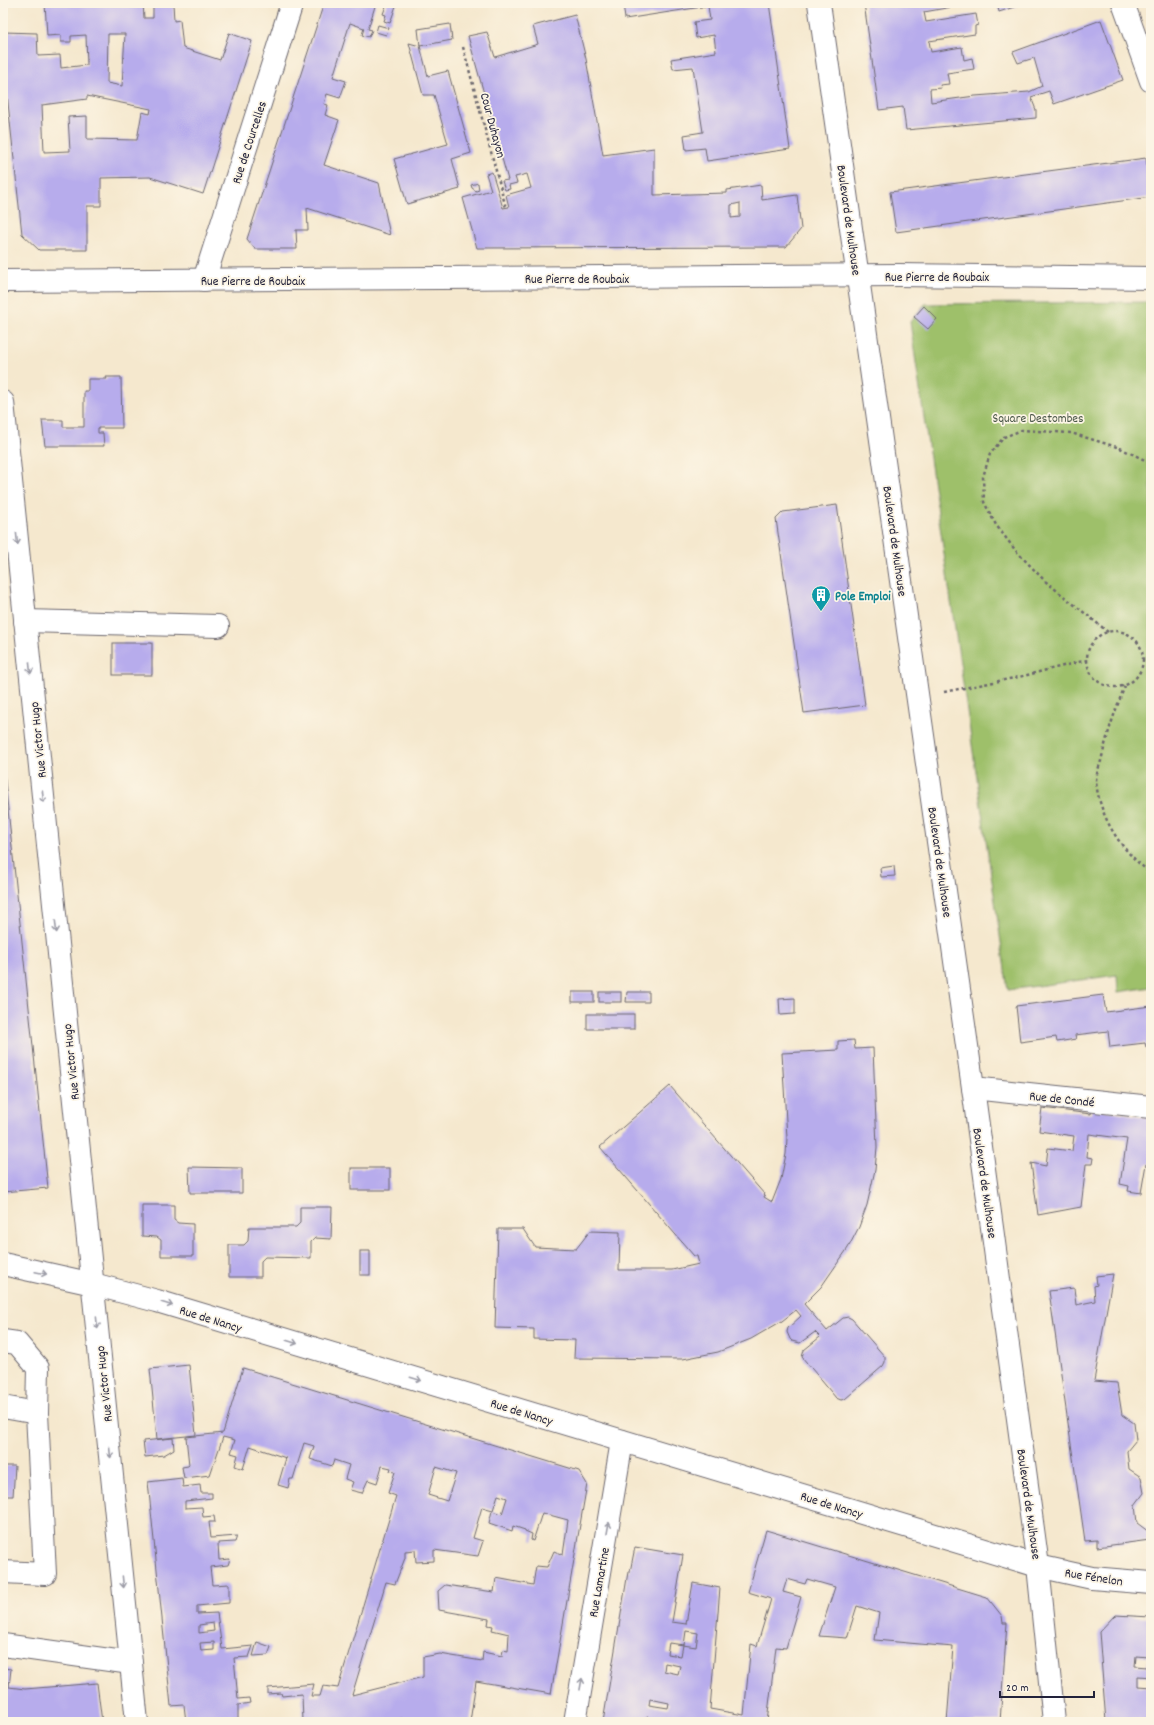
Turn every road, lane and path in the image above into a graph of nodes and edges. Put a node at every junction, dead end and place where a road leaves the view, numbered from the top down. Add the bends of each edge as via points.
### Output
1 (292, 3) edge
2 (819, 3) edge
3 (1124, 3) edge
4 (463, 47) dead end
5 (1151, 81) edge
6 (506, 208) dead end
7 (858, 275) junction
8 (1151, 278) edge
9 (204, 280) junction
10 (3, 281) edge
11 (3, 402) edge
12 (1151, 463) edge
13 (25, 621) junction
14 (218, 626) dead end
15 (1108, 632) junction
16 (1087, 660) junction
17 (1126, 686) junction
18 (918, 697) junction
19 (1151, 873) edge
20 (973, 1088) junction
21 (1151, 1107) edge
22 (3, 1264) edge
23 (93, 1284) junction
24 (3, 1341) edge
25 (3, 1407) edge
26 (37, 1413) junction
27 (622, 1441) junction
28 (1038, 1566) junction
29 (3, 1572) edge
30 (1151, 1584) edge
31 (3, 1645) edge
32 (131, 1663) junction
33 (137, 1722) edge
34 (575, 1722) edge
35 (1054, 1722) edge

1 - 9 street, Rue de Courcelles
2 - 7 street, Boulevard de Mulhouse
3 - 5 street
4 - 6 path, Cour Duhayon
7 - 8 street, Rue Pierre de Roubaix
7 - 9 street, Rue Pierre de Roubaix
7 - 18 street, Boulevard de Mulhouse
9 - 10 street, Rue Pierre de Roubaix
11 -> 13 street, Rue Victor Hugo
12 - 15 path via 1120,448 1071,433 1022,430 1004,437 990,454 983,477 984,502 996,525 1016,551 1045,581
13 - 14 street
13 -> 23 street, Rue Victor Hugo
15 - 16 path via 1092,642
15 - 17 path via 1127,634 1134,639 1141,651 1143,665 1139,674
16 - 17 path via 1088,669 1099,683 1117,688
16 - 18 path via 1019,677
17 - 19 path via 1110,729 1096,780 1102,806 1113,833 1136,862
18 - 20 street, Boulevard de Mulhouse
20 - 21 street, Rue de Condé
20 - 28 street, Boulevard de Mulhouse
22 -> 23 street, Rue de Nancy
23 -> 27 street, Rue de Nancy
23 -> 32 street, Rue Victor Hugo
24 - 26 street via 16,1344 38,1368
25 - 26 street
26 - 29 street via 45,1574
27 - 28 street, Rue de Nancy
34 -> 27 street, Rue Lamartine
28 - 30 street, Rue Fénelon via 1092,1578
28 - 35 street, Boulevard de Mulhouse
31 - 32 street
32 - 33 street, Rue Victor Hugo

